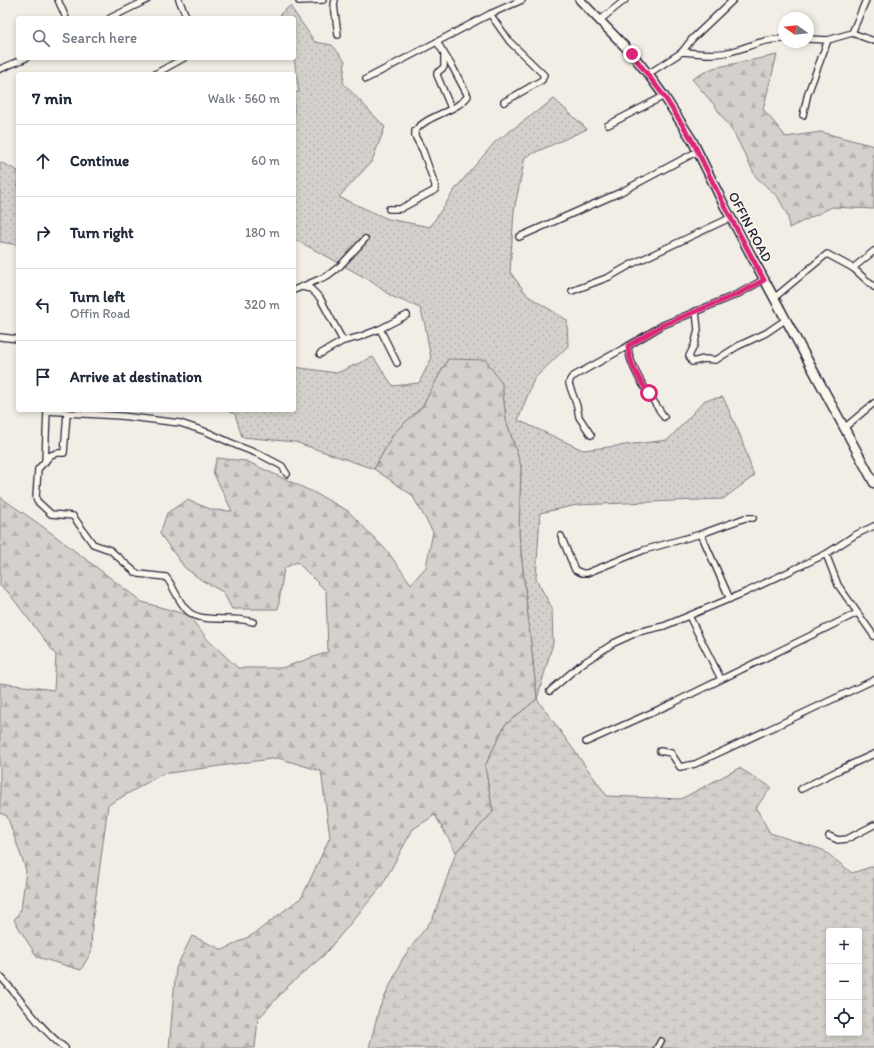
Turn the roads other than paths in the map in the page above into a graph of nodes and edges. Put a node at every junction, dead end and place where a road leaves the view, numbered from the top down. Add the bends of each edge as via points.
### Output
1 (58, 0) edge
2 (147, 0) edge
3 (179, 0) edge
4 (323, 0) edge
5 (335, 0) edge
6 (522, 0) edge
7 (580, 0) edge
8 (624, 0) edge
9 (733, 0) edge
10 (866, 0) edge
11 (299, 1) dead end
12 (490, 14) junction
13 (65, 16) edge
14 (114, 16) edge
15 (186, 16) edge
16 (600, 20) junction
17 (852, 33) junction
18 (338, 35) dead end
19 (778, 39) edge
20 (814, 39) edge
21 (828, 40) junction
22 (874, 41) edge
23 (437, 42) junction
24 (682, 52) junction
25 (444, 55) junction
26 (22, 60) edge
27 (180, 60) edge
28 (0, 70) edge
29 (159, 72) edge
30 (648, 74) junction
31 (366, 78) dead end
32 (664, 96) junction
33 (504, 102) dead end
34 (451, 108) junction
35 (803, 115) dead end
36 (608, 125) dead end
37 (698, 151) junction
38 (389, 209) dead end
39 (730, 218) junction
40 (518, 237) dead end
41 (365, 239) dead end
42 (874, 251) edge
43 (853, 268) junction
44 (764, 280) junction
45 (302, 287) junction
46 (874, 287) edge
47 (296, 289) edge
48 (572, 291) dead end
49 (774, 298) junction
50 (696, 311) junction
51 (408, 315) dead end
52 (785, 320) junction
53 (380, 329) junction
54 (0, 337) edge
55 (16, 339) edge
56 (343, 341) junction
57 (628, 346) junction
58 (320, 354) dead end
59 (397, 363) dead end
60 (874, 403) edge
61 (47, 412) edge
62 (64, 412) edge
63 (67, 413) junction
64 (664, 417) dead end
65 (844, 428) junction
66 (591, 435) dead end
67 (45, 462) junction
68 (287, 474) dead end
69 (874, 483) edge
70 (753, 518) dead end
71 (874, 526) edge
72 (701, 534) junction
73 (561, 536) dead end
74 (826, 554) junction
75 (730, 599) junction
76 (857, 613) junction
77 (689, 616) junction
78 (253, 622) dead end
79 (874, 636) edge
80 (721, 679) junction
81 (874, 680) edge
82 (550, 691) dead end
83 (586, 742) dead end
84 (660, 751) dead end
85 (874, 754) edge
86 (801, 789) dead end
87 (874, 826) edge
88 (828, 836) dead end
89 (0, 976) edge
90 (661, 1041) dead end
91 (65, 1048) edge
92 (657, 1048) edge

1 - 13 street
2 - 14 street
3 - 15 street
4 - 11 street
5 - 18 street
6 - 12 street
7 - 16 street, OFFIN ROAD
8 - 16 street
9 - 24 street via 692,38
10 - 17 street
12 - 23 street
12 - 33 street via 510,42 544,75 542,80
16 - 30 street, OFFIN ROAD
17 - 21 street
17 - 22 street
19 - 24 street via 770,39 728,52
20 - 21 street
21 - 35 street via 808,93
23 - 25 street
23 - 31 street
24 - 30 street
25 - 34 street via 444,67 436,75
25 - 34 street via 468,96
26 - 28 street
27 - 29 street
30 - 32 street, OFFIN ROAD
32 - 36 street
32 - 37 street, OFFIN ROAD
34 - 38 street via 415,131 435,190 400,209
37 - 39 street, OFFIN ROAD
37 - 40 street via 621,192
39 - 44 street, OFFIN ROAD
39 - 48 street via 609,277
41 - 45 street via 327,276
42 - 43 street
43 - 46 street
43 - 49 street via 827,254
44 - 49 street, OFFIN ROAD
44 - 50 street
45 - 47 street
45 - 56 street via 311,289 320,298
49 - 52 street, OFFIN ROAD
50 - 52 street via 698,330 689,356 692,362 716,360
50 - 57 street via 663,325
51 - 53 street
52 - 65 street, OFFIN ROAD
53 - 56 street
53 - 59 street
54 - 55 street
56 - 58 street
57 - 64 street via 641,381
57 - 66 street via 570,380 579,417
60 - 65 street
61 - 67 street
62 - 63 street
63 - 67 street via 64,453 57,452
63 - 68 street via 180,423 262,455 282,466
65 - 69 street, OFFIN ROAD
67 - 78 street via 38,469 36,497 51,514 73,516 93,544 110,550 139,574 166,577 183,605 193,615
70 - 72 street via 745,518
71 - 74 street
72 - 73 street via 644,550 587,573 575,570
72 - 75 street
74 - 75 street
74 - 76 street via 838,585
75 - 77 street
76 - 79 street
76 - 80 street
77 - 80 street
77 - 82 street via 664,626 638,632 614,643 580,665
80 - 83 street
81 - 84 street via 695,764 680,767 671,753
85 - 86 street
87 - 88 street via 847,839 838,840
89 - 91 street via 33,1018
90 - 92 street

